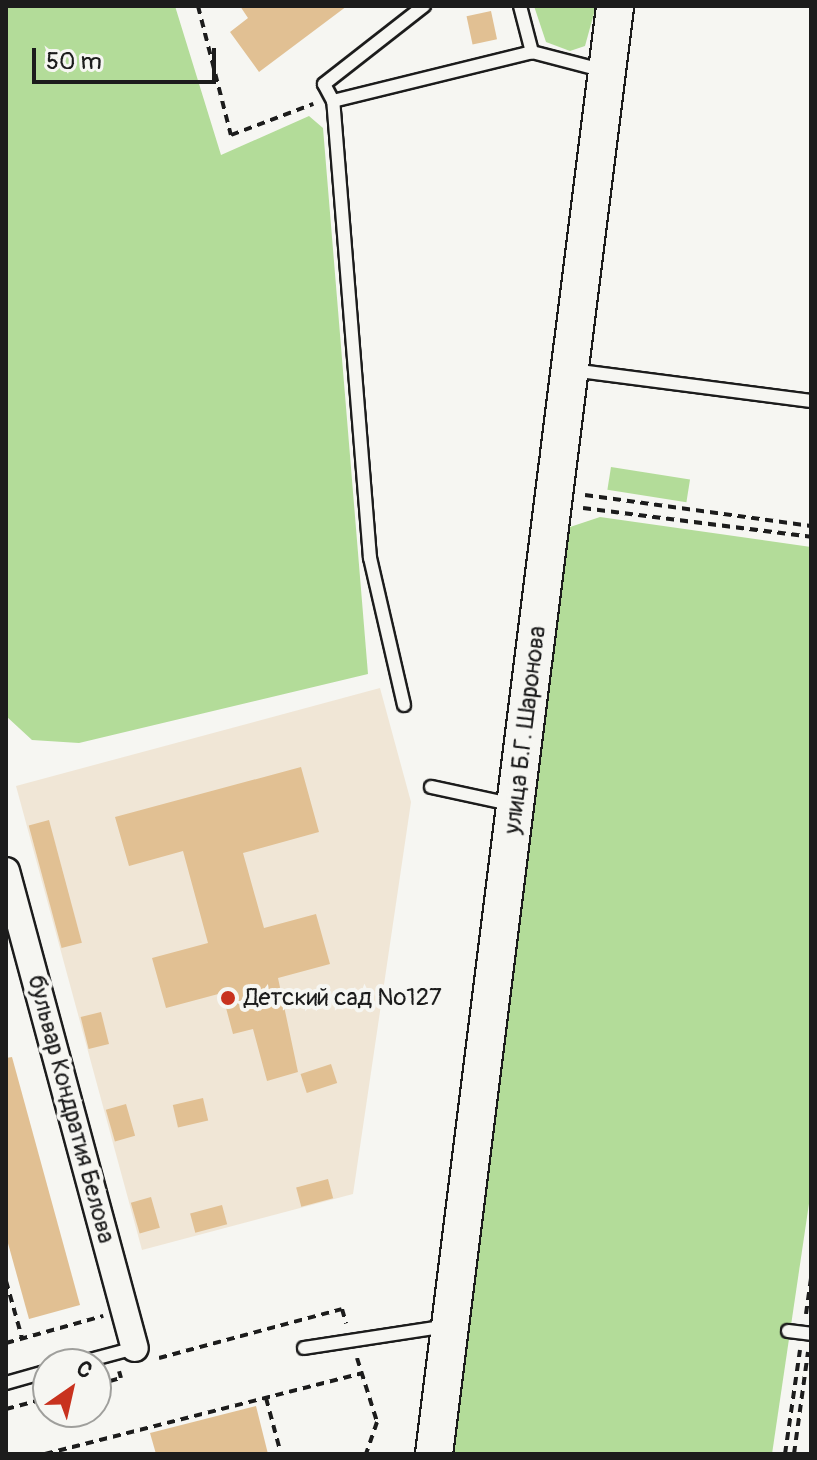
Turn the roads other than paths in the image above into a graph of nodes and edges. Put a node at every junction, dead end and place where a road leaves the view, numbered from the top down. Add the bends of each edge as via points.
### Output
1 (424, 6) edge
2 (520, 6) edge
3 (615, 6) edge
4 (532, 52) junction
5 (608, 72) junction
6 (333, 101) junction
7 (569, 370) junction
8 (811, 401) edge
9 (404, 705) dead end
10 (431, 787) dead end
11 (515, 806) junction
12 (6, 871) edge
13 (449, 1326) junction
14 (788, 1331) dead end
15 (807, 1334) edge
16 (135, 1348) joint
17 (304, 1348) dead end
18 (112, 1354) edge
19 (32, 1376) edge
20 (6, 1383) edge
21 (434, 1454) edge

1 - 6 lane via 324,84
2 - 4 lane
3 - 5 main road, улица Б.Г. Шаронова
4 - 5 lane
4 - 6 lane
5 - 7 main road, улица Б.Г. Шаронова
6 - 9 lane via 370,558
7 - 8 lane
7 - 11 main road, улица Б.Г. Шаронова
10 - 11 lane
11 - 13 main road, улица Б.Г. Шаронова
12 - 16 street, бульвар Кондратия Белова
13 - 17 lane
13 - 21 main road, улица Б.Г. Шаронова
14 - 15 lane
16 - 18 lane
19 - 20 lane

